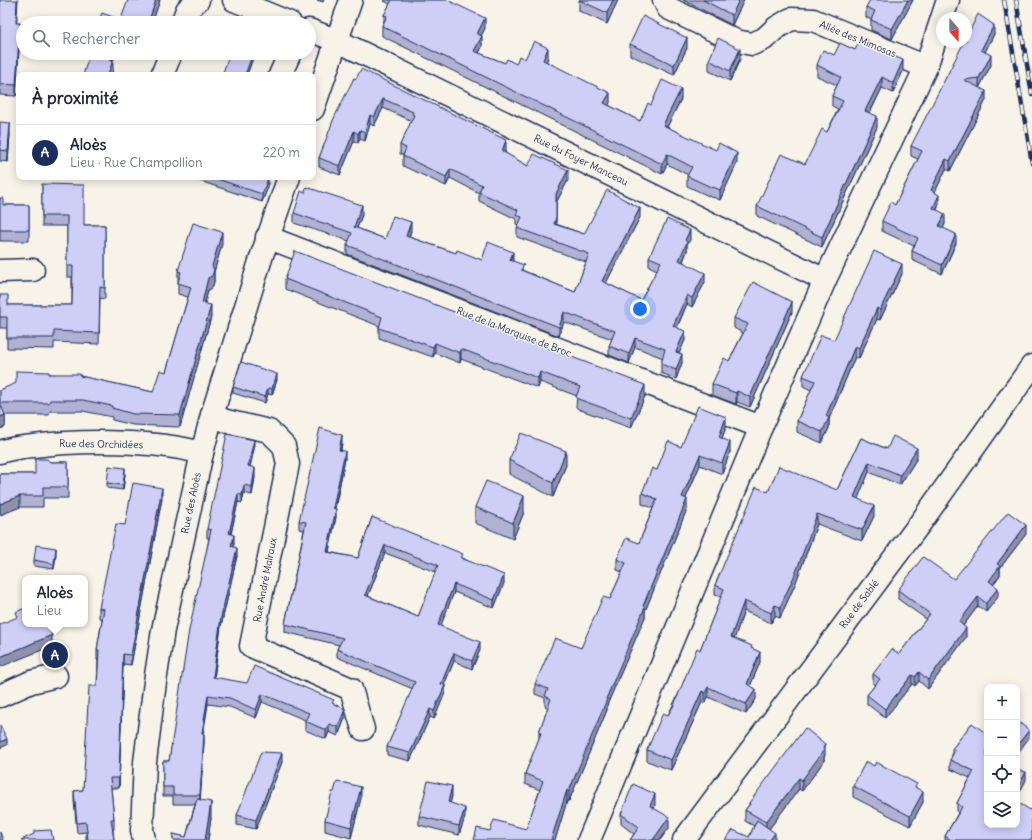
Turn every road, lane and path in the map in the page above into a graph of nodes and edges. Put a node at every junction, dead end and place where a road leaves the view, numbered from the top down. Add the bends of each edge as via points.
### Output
1 (198, 0) edge
2 (234, 0) edge
3 (350, 0) edge
4 (664, 0) edge
5 (948, 0) edge
6 (185, 16) edge
7 (273, 16) edge
8 (316, 33) edge
9 (338, 41) junction
10 (168, 60) edge
11 (287, 60) edge
12 (926, 67) junction
13 (163, 72) edge
14 (281, 72) edge
15 (316, 101) edge
16 (288, 180) edge
17 (267, 237) junction
18 (33, 270) dead end
19 (0, 271) edge
20 (825, 280) junction
21 (1032, 366) edge
22 (212, 415) junction
23 (761, 427) junction
24 (0, 452) edge
25 (202, 453) junction
26 (56, 676) dead end
27 (0, 696) edge
28 (363, 729) dead end
29 (144, 840) edge
30 (589, 840) edge
31 (684, 840) edge

1 - 6 street via 187,10
2 - 7 street
3 - 9 street
4 - 12 street, Allée des Mimosas via 668,8 736,41 752,44 764,39 792,19 813,20
5 - 12 street
8 - 9 street, Rue du Foyer Manceau
9 - 15 street
9 - 20 street, Rue du Foyer Manceau
10 - 13 street
11 - 14 street
12 - 20 street
16 - 17 street, Rue des Aloès
17 - 22 street, Rue des Aloès
17 - 23 street, Rue de la Marquise de Broc
18 - 19 street
20 - 23 street
21 - 31 street, Rue de Sablé via 921,522
22 - 25 street, Rue des Aloès
22 - 28 street, Rue André Malraux via 226,421 269,430 284,446 288,464 251,646 350,690
23 - 30 street
24 - 25 street, Rue des Orchidées via 58,443 114,443 183,448
25 - 29 street, Rue des Aloès via 163,630 155,682 145,762 142,830
26 - 27 street via 31,682

